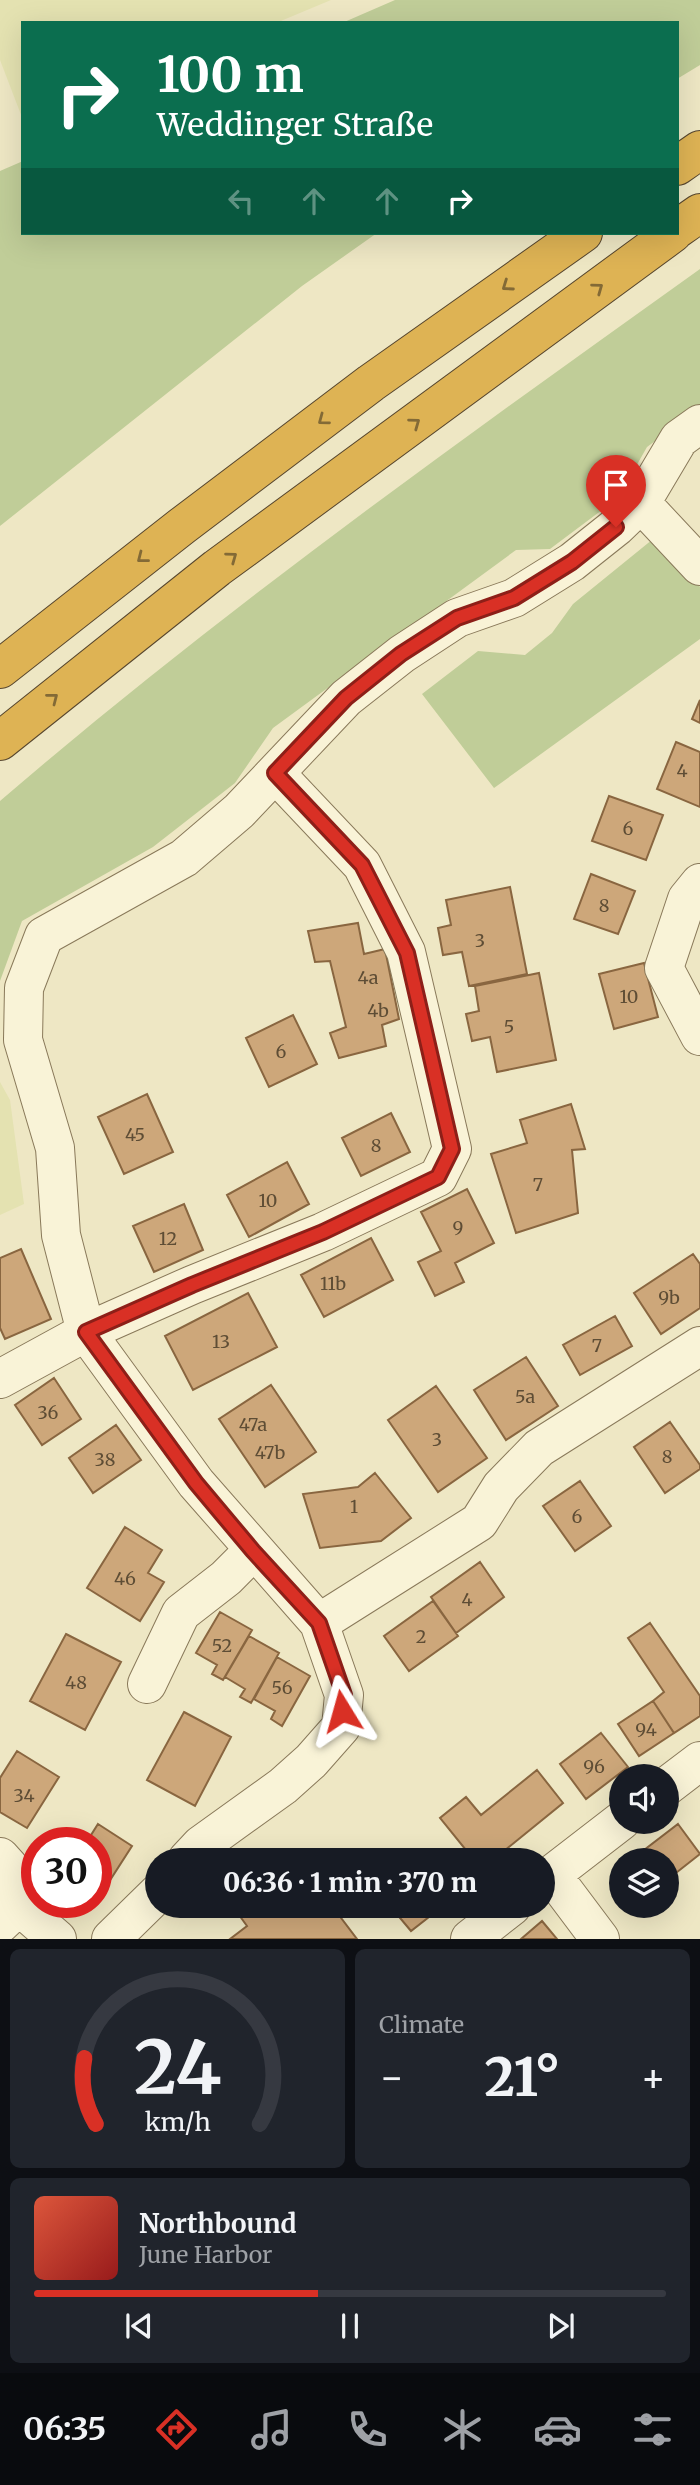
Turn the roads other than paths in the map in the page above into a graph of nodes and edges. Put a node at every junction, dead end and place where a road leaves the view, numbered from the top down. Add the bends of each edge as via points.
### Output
1 (700, 150) edge
2 (679, 165) edge
3 (700, 213) edge
4 (679, 228) edge
5 (580, 235) edge
6 (670, 235) edge
7 (700, 424) edge
8 (641, 503) junction
9 (700, 566) edge
10 (0, 669) edge
11 (0, 741) edge
12 (275, 773) junction
13 (700, 883) edge
14 (700, 1036) edge
15 (86, 1332) junction
16 (700, 1346) edge
17 (0, 1379) edge
18 (253, 1551) junction
19 (319, 1623) junction
20 (147, 1684) dead end
21 (700, 1761) edge
22 (679, 1777) edge
23 (609, 1830) edge
24 (198, 1848) edge
25 (0, 1857) edge
26 (555, 1873) edge
27 (555, 1888) edge
28 (145, 1906) edge
29 (9, 1915) edge
30 (497, 1918) edge
31 (57, 1939) edge
32 (111, 1939) edge
33 (470, 1939) edge
34 (600, 1939) edge

1 - 2 highway
3 - 4 highway
5 -> 10 highway via 371,383
11 -> 6 highway via 217,568
7 - 8 street via 679,439
8 - 9 street
8 - 12 street via 572,562 514,598 457,618 401,654 346,698
12 - 15 street via 184,858 44,936 24,988 23,1040 55,1148 61,1235
12 - 15 street via 362,865 407,953 452,1149 438,1177 323,1232
13 - 14 street via 687,899 664,968
15 - 17 street
15 - 18 street via 196,1483
16 - 19 street via 539,1448 501,1487 479,1522
18 - 19 street
18 - 20 street via 181,1613
19 - 24 street via 344,1695 341,1727 283,1786
21 - 22 street
23 - 26 street
25 - 29 street via 9,1867
27 - 34 street
28 - 32 street
29 - 31 street
30 - 33 street

